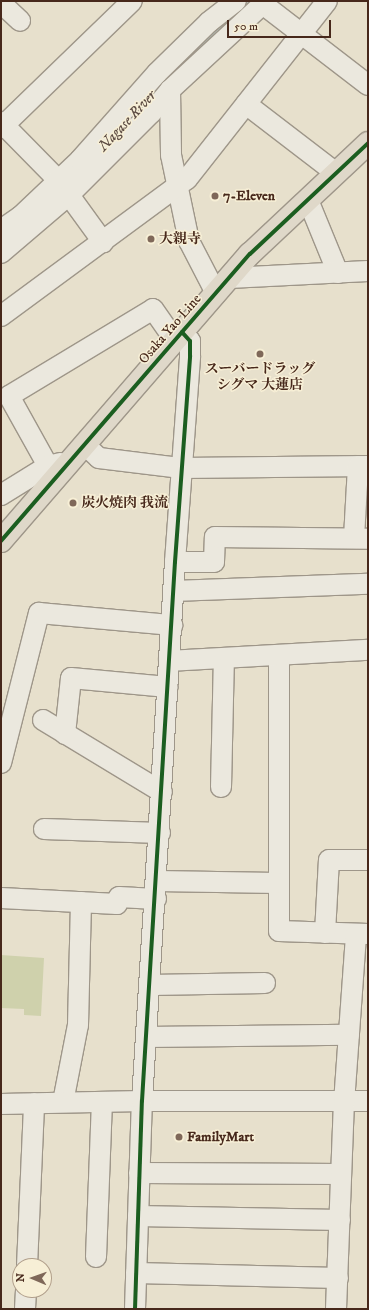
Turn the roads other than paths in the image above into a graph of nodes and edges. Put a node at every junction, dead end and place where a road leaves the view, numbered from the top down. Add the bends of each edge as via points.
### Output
1 (132, 1) edge
2 (236, 1) edge
3 (327, 1) edge
4 (1, 3) edge
5 (265, 3) edge
6 (20, 21) dead end
7 (301, 34) junction
8 (368, 85) edge
9 (170, 90) junction
10 (246, 104) junction
11 (2, 125) edge
12 (368, 143) edge
13 (336, 173) junction
14 (178, 186) junction
15 (64, 188) junction
16 (308, 200) junction
17 (1, 230) edge
18 (103, 242) junction
19 (1, 253) edge
20 (368, 271) edge
21 (338, 273) junction
22 (223, 285) junction
23 (1, 316) edge
24 (178, 336) junction
25 (78, 452) junction
26 (48, 466) junction
27 (363, 466) edge
28 (181, 468) junction
29 (1, 495) edge
30 (361, 538) edge
31 (1, 541) edge
32 (175, 562) junction
33 (368, 584) edge
34 (173, 591) junction
35 (172, 625) junction
36 (368, 650) edge
37 (279, 656) junction
38 (224, 659) junction
39 (169, 661) junction
40 (168, 687) junction
41 (43, 720) dead end
42 (65, 734) junction
43 (1, 763) edge
44 (221, 787) dead end
45 (162, 792) junction
46 (44, 829) dead end
47 (160, 833) junction
48 (368, 860) edge
49 (277, 883) junction
50 (156, 890) junction
51 (1, 898) edge
52 (81, 902) junction
53 (325, 933) junction
54 (362, 934) edge
55 (265, 983) dead end
56 (150, 985) junction
57 (349, 1035) junction
58 (146, 1037) junction
59 (142, 1101) junction
60 (63, 1102) junction
61 (102, 1102) junction
62 (368, 1102) edge
63 (34, 1103) junction
64 (344, 1103) junction
65 (1, 1104) edge
66 (140, 1173) junction
67 (341, 1174) junction
68 (138, 1216) junction
69 (340, 1220) junction
70 (96, 1257) dead end
71 (27, 1258) edge
72 (136, 1273) junction
73 (338, 1278) junction
74 (26, 1298) edge
75 (25, 1309) edge
76 (135, 1309) edge
77 (336, 1309) edge

1 - 11 street
2 - 15 street via 209,22 157,73 80,160
3 - 7 street
4 - 6 street
5 - 7 street
5 - 9 street
7 - 8 street
7 - 10 street
9 - 14 street via 171,154
9 - 15 street via 151,113
10 - 13 street
10 - 14 street via 187,179
11 - 15 street
12 - 13 main road, Osaka Yao Line
13 - 16 main road, Osaka Yao Line
14 - 18 street
14 - 22 street via 189,241
15 - 17 street
15 - 18 street
15 - 19 street
16 - 21 street
16 - 22 main road, Osaka Yao Line via 250,254
18 - 23 street
20 - 21 street
21 - 22 street
22 - 24 main road, Osaka Yao Line
24 - 25 main road, Osaka Yao Line
24 - 26 street via 153,309 9,396
24 - 28 street via 190,341
25 - 26 street
25 - 28 street via 99,458
25 - 31 main road, Osaka Yao Line
26 - 29 street
27 - 28 street
27 - 30 street
28 - 32 street
30 - 32 street via 215,537 214,562
32 - 34 street
33 - 34 street
34 - 35 street
35 - 39 street
35 - 43 street via 39,613
36 - 37 street
37 - 38 street
37 - 49 street
38 - 39 street
38 - 44 street
39 - 40 street
40 - 42 street via 70,678
40 - 45 street
41 - 42 street
42 - 45 street
45 - 47 street
46 - 47 street
47 - 50 street
48 - 53 street via 329,860
49 - 50 street
49 - 53 street via 279,931
50 - 52 street via 119,897 117,904
50 - 56 street
51 - 52 street
52 - 60 street via 78,1025
53 - 54 street
54 - 57 street
55 - 56 street
56 - 58 street
57 - 58 street
57 - 64 street
58 - 59 street
59 - 61 street
59 - 64 street
59 - 66 street
60 - 61 street
60 - 63 street
61 - 70 street
62 - 64 street
63 - 65 street
63 - 71 street
64 - 67 street
66 - 67 street
66 - 68 street
67 - 69 street
68 - 69 street
68 - 72 street
69 - 73 street
72 - 73 street
72 - 76 street
73 - 77 street
74 - 75 street

